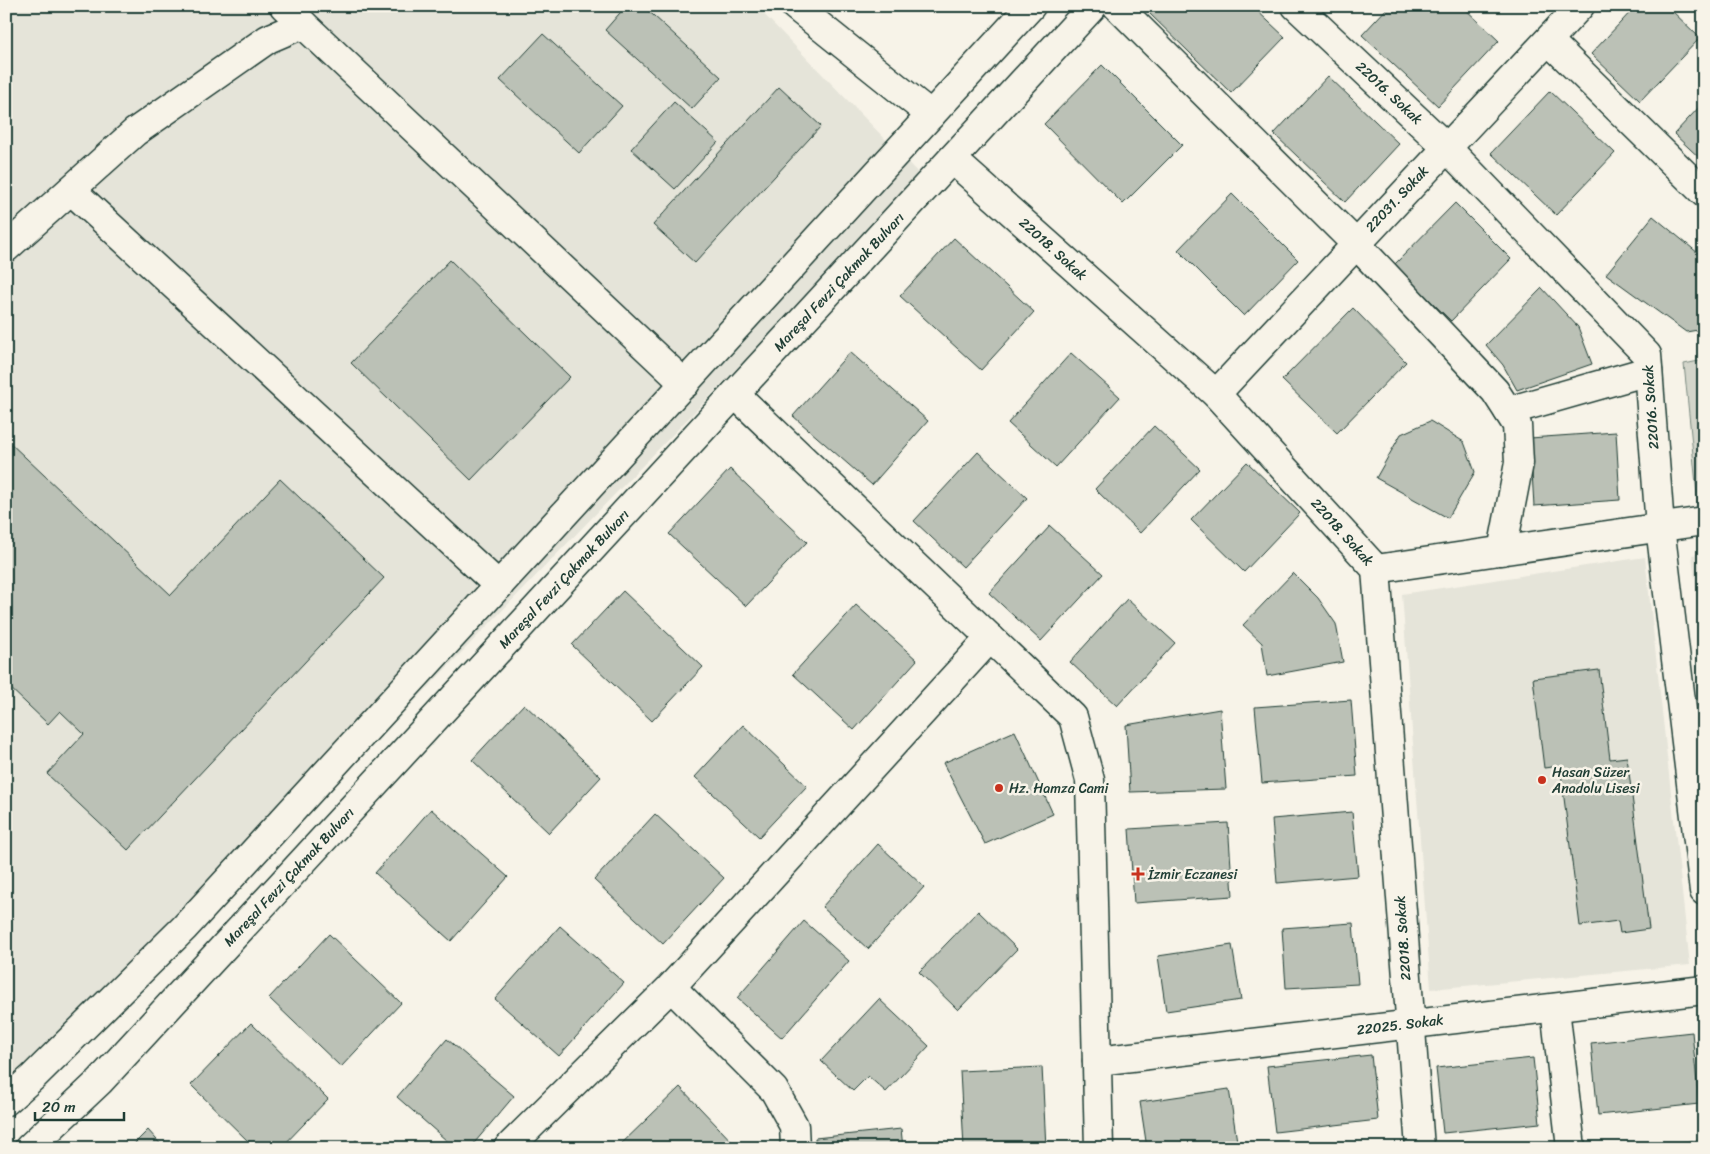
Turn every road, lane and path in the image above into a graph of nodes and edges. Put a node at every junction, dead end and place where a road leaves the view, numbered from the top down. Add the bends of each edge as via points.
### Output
1 (795, 6) edge
2 (1031, 6) edge
3 (1093, 6) edge
4 (1117, 6) edge
5 (1296, 6) edge
6 (1580, 6) edge
7 (294, 15) edge
8 (1549, 41) junction
9 (931, 114) junction
10 (1446, 147) junction
11 (952, 159) junction
12 (71, 190) junction
13 (1704, 193) edge
14 (1356, 244) junction
15 (6, 248) edge
16 (1648, 371) junction
17 (685, 384) junction
18 (735, 394) junction
19 (1216, 394) junction
20 (1508, 411) junction
21 (1704, 521) edge
22 (1660, 527) junction
23 (1502, 551) junction
24 (1376, 569) junction
25 (499, 586) junction
26 (990, 638) junction
27 (1704, 891) edge
28 (672, 987) junction
29 (1704, 990) edge
30 (1555, 1008) junction
31 (1409, 1024) junction
32 (1097, 1061) junction
33 (6, 1101) edge
34 (29, 1148) edge
35 (508, 1148) edge
36 (795, 1148) edge
37 (1099, 1148) edge
38 (1420, 1148) edge
39 (1571, 1148) edge

1 - 9 street
2 - 9 street
3 - 11 street, Mareşal Fevzi Çakmak Bulvarı
4 - 14 street
5 - 10 street, 22016. Sokak
6 - 8 street, 22031. Sokak
7 - 12 street via 268,39 135,132
7 - 17 street
8 - 10 street, 22031. Sokak
8 - 13 street
9 - 17 street
10 - 14 street, 22031. Sokak
10 - 16 street, 22016. Sokak via 1647,356
11 - 18 street, Mareşal Fevzi Çakmak Bulvarı
11 - 19 street, 22018. Sokak
12 - 15 street
12 - 25 street
14 - 19 street, 22031. Sokak
14 - 20 street via 1495,391
16 - 20 street
16 - 22 street, 22016. Sokak
17 - 25 street
18 - 26 street
18 - 34 street, Mareşal Fevzi Çakmak Bulvarı via 100,1081
19 - 24 street, 22018. Sokak
20 - 23 street via 1517,426 1518,463
21 - 22 street
22 - 23 street
22 - 27 street, 22016. Sokak
23 - 24 street
24 - 31 street, 22018. Sokak
25 - 33 street via 184,928
26 - 28 street
26 - 32 street via 1073,717 1090,780
28 - 35 street
28 - 36 street via 774,1090 794,1126
29 - 30 street, 22025. Sokak
30 - 31 street, 22025. Sokak
30 - 39 street
31 - 32 street, 22025. Sokak
31 - 38 street, 22018. Sokak
32 - 37 street

